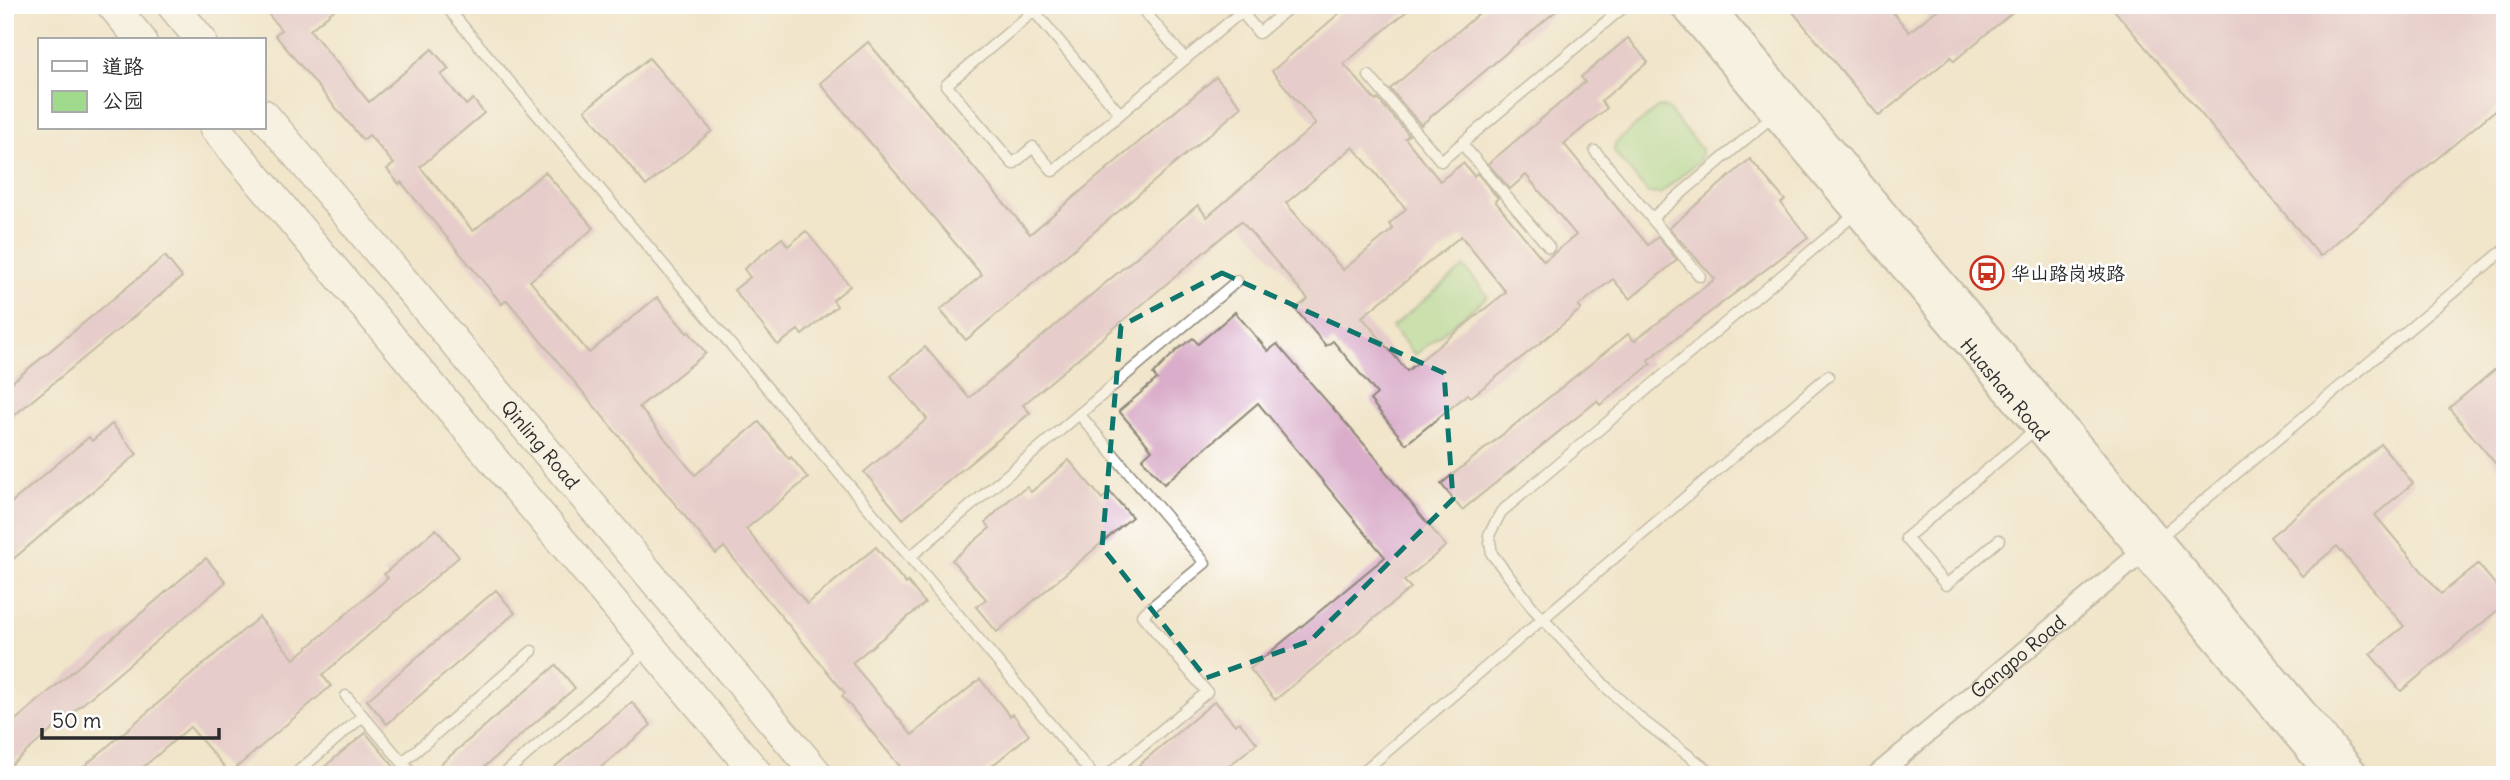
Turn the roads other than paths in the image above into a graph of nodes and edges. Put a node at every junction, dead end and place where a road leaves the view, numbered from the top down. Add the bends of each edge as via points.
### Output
1 (112, 5) edge
2 (172, 5) edge
3 (445, 5) edge
4 (1139, 5) edge
5 (1292, 5) edge
6 (1626, 5) edge
7 (1682, 5) edge
8 (1710, 5) edge
9 (1031, 8) edge
10 (1239, 8) edge
11 (139, 38) edge
12 (199, 38) edge
13 (1185, 59) junction
14 (1369, 76) dead end
15 (1120, 114) junction
16 (1774, 115) junction
17 (266, 117) edge
18 (217, 130) edge
19 (1462, 144) junction
20 (1595, 150) dead end
21 (1857, 213) junction
22 (1652, 218) junction
23 (1549, 247) dead end
24 (2505, 249) edge
25 (1700, 276) dead end
26 (1237, 281) dead end
27 (1828, 376) dead end
28 (1079, 414) junction
29 (2037, 428) junction
30 (1999, 540) dead end
31 (2150, 546) junction
32 (910, 557) junction
33 (1543, 618) junction
34 (651, 648) junction
35 (532, 651) dead end
36 (346, 696) dead end
37 (363, 716) junction
38 (403, 762) junction
39 (1365, 770) dead end
40 (1708, 773) edge
41 (295, 775) edge
42 (414, 775) edge
43 (503, 775) edge
44 (758, 775) edge
45 (818, 775) edge
46 (1093, 775) edge
47 (1108, 775) edge
48 (1877, 775) edge
49 (2329, 775) edge
50 (2357, 775) edge

1 - 11 main road
2 - 12 main road
3 - 32 lane
4 - 13 lane
5 - 10 lane via 1259,33
6 - 19 lane
7 - 16 street, Huashan Road
8 - 31 street, Huashan Road
9 - 15 lane
9 - 15 lane via 946,85 954,95 1013,164 1033,147 1053,171
10 - 13 lane
13 - 15 lane
14 - 19 lane via 1441,161
16 - 21 street, Huashan Road
16 - 22 lane
17 - 45 main road, Qinling Road
18 - 34 main road
19 - 23 lane
20 - 22 lane
21 - 29 street, Huashan Road
21 - 33 lane via 1501,512 1489,535 1492,554
22 - 25 lane
24 - 31 lane
26 - 28 lane
27 - 33 lane
28 - 32 lane
28 - 47 lane via 1205,563 1142,615 1207,692
29 - 30 lane via 1906,538 1945,585
29 - 31 street, Huashan Road
31 - 48 street, Gangpo Road
31 - 49 street, Huashan Road
31 - 50 street, Huashan Road
32 - 46 lane
33 - 39 lane
33 - 40 lane via 1607,688
34 - 43 lane
34 - 44 main road
35 - 38 lane
36 - 37 lane
37 - 38 lane
37 - 41 lane
38 - 42 lane

